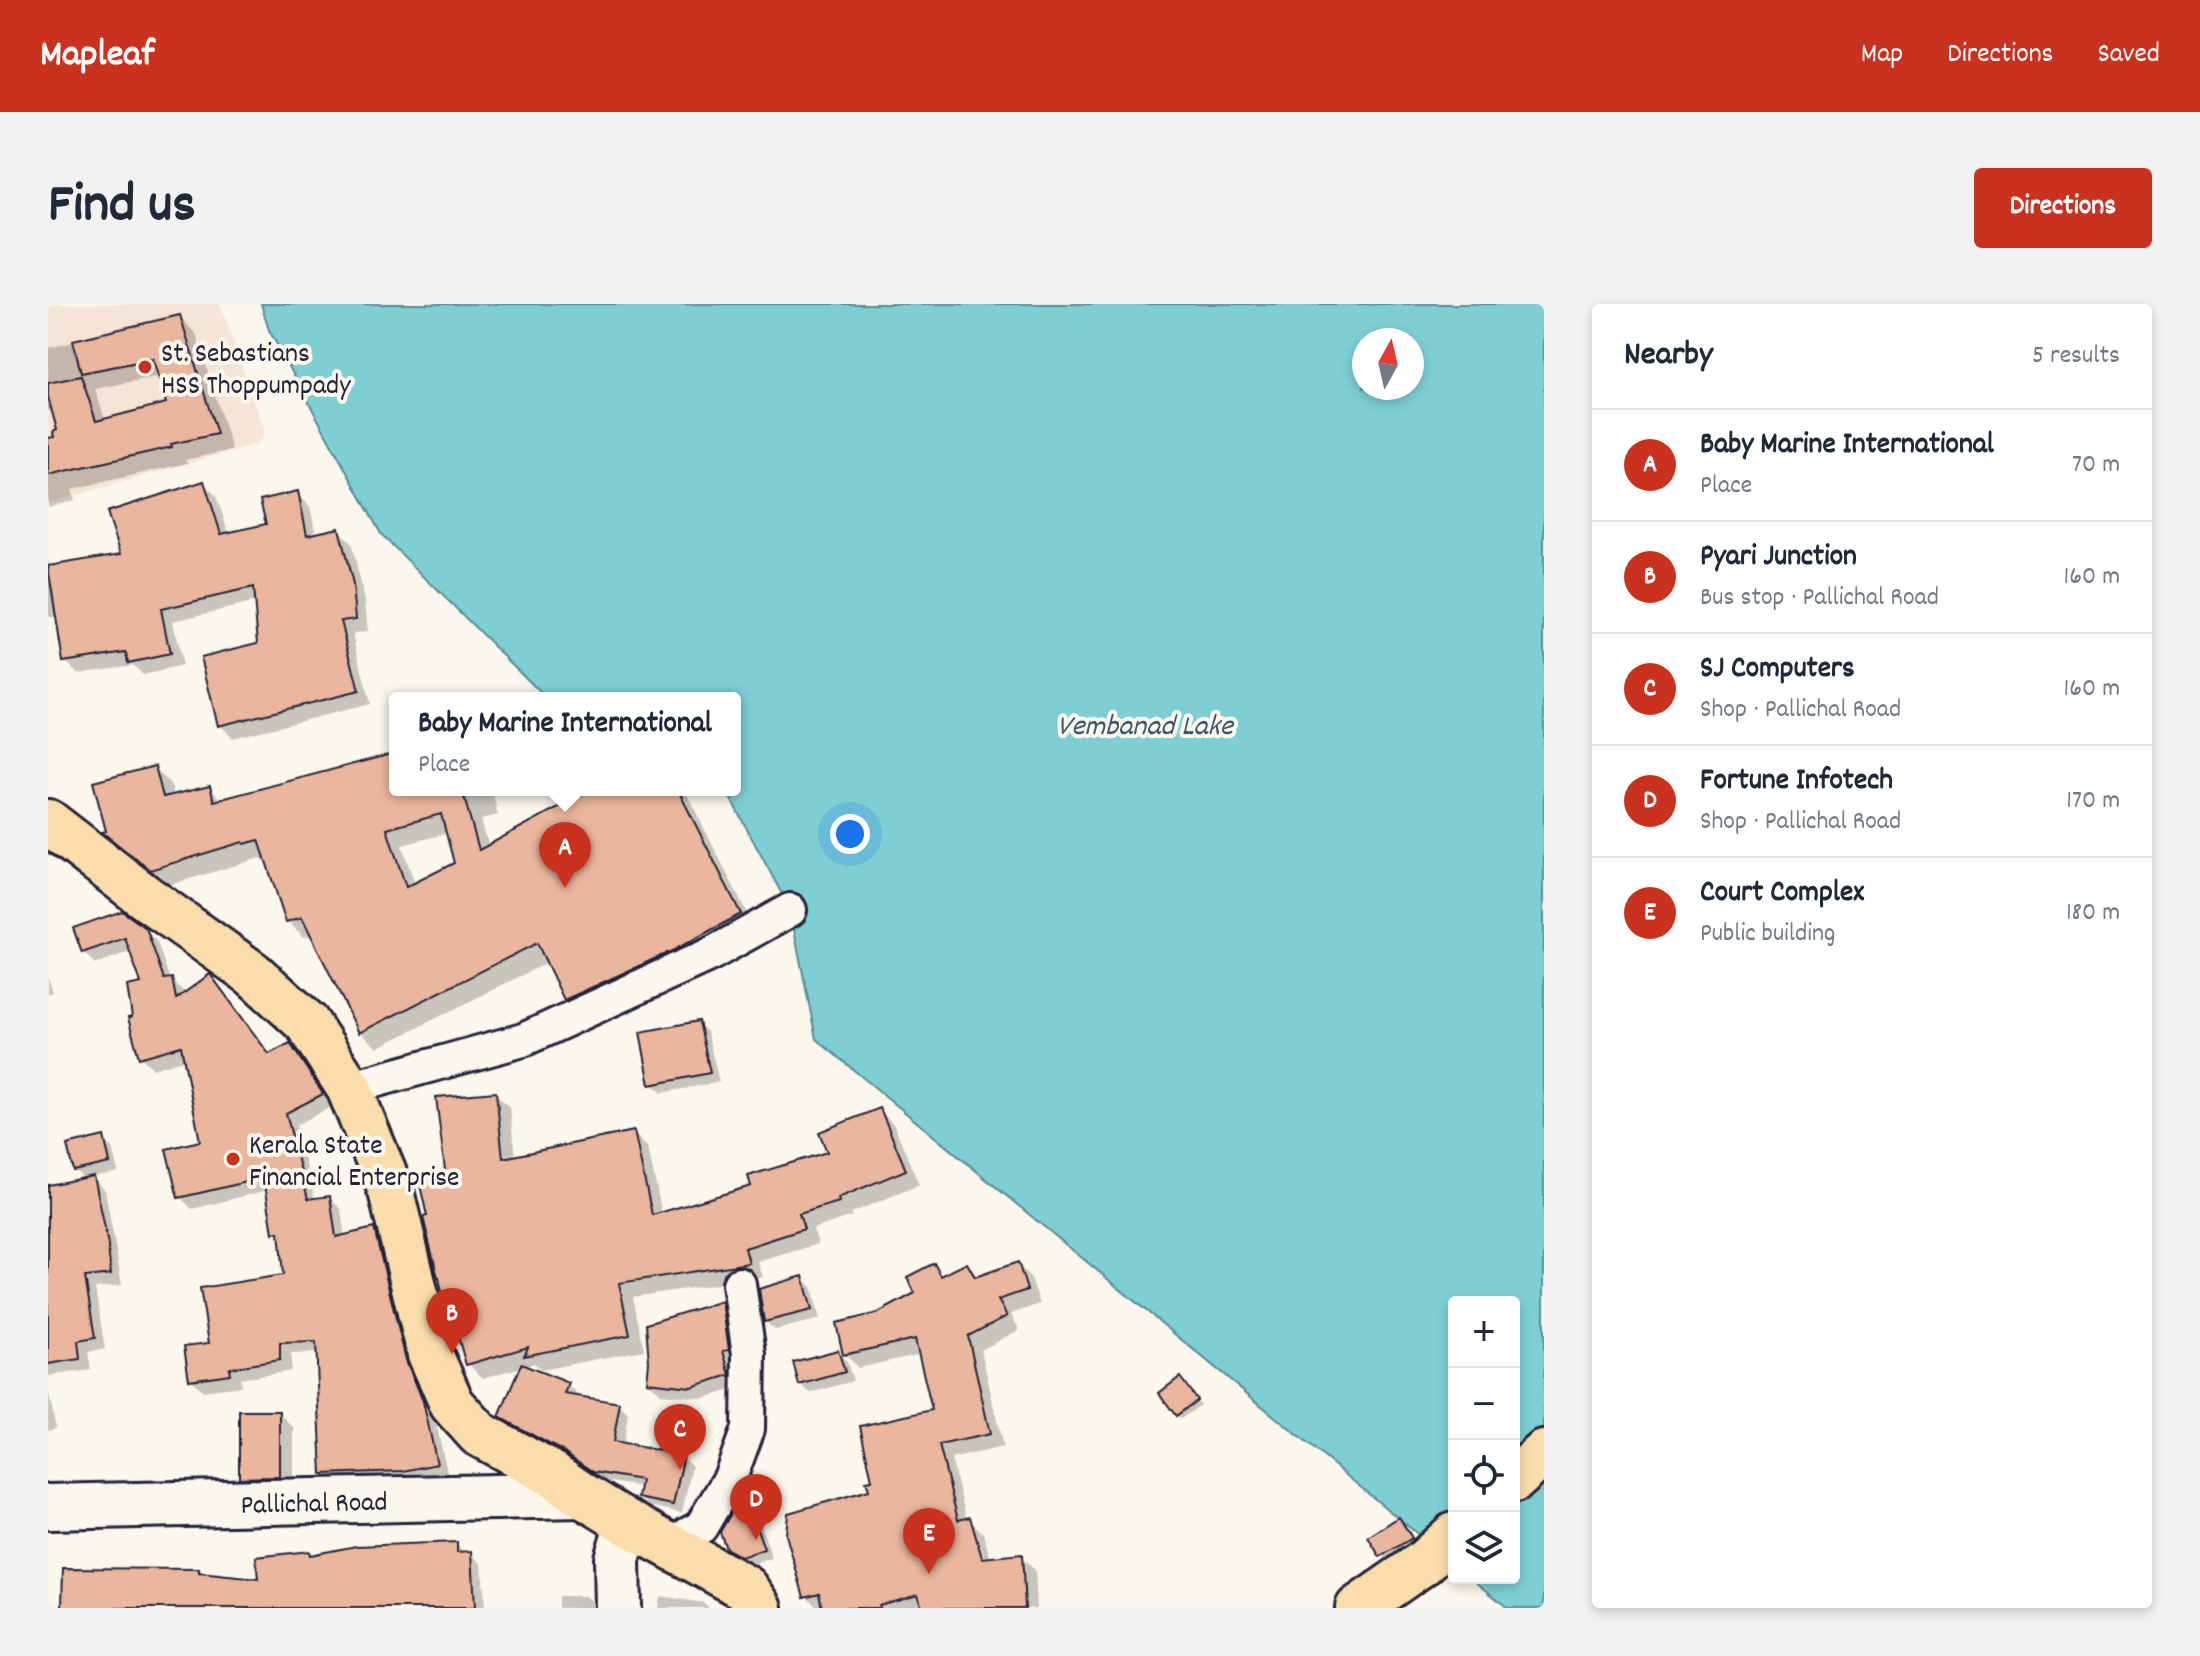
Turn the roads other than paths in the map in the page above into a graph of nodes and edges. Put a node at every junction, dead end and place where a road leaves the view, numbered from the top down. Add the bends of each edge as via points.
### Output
1 (48, 822) edge
2 (790, 910) dead end
3 (349, 1088) junction
4 (739, 1284) dead end
5 (1544, 1453) edge
6 (1520, 1475) edge
7 (582, 1495) junction
8 (48, 1507) edge
9 (628, 1523) junction
10 (1448, 1540) edge
11 (675, 1548) junction
12 (618, 1608) edge
13 (760, 1608) edge
14 (1358, 1608) edge

1 - 3 main road via 253,974 307,1023
2 - 3 street via 711,954 523,1040
3 - 7 main road via 391,1191 430,1354 452,1404 479,1434
4 - 11 street via 749,1354 748,1429 730,1478 701,1527
5 - 6 main road
7 - 8 main road, Pallichal Road
7 - 9 main road
9 - 11 main road
9 - 12 main road via 617,1559
10 - 14 main road
11 - 13 main road via 746,1588

